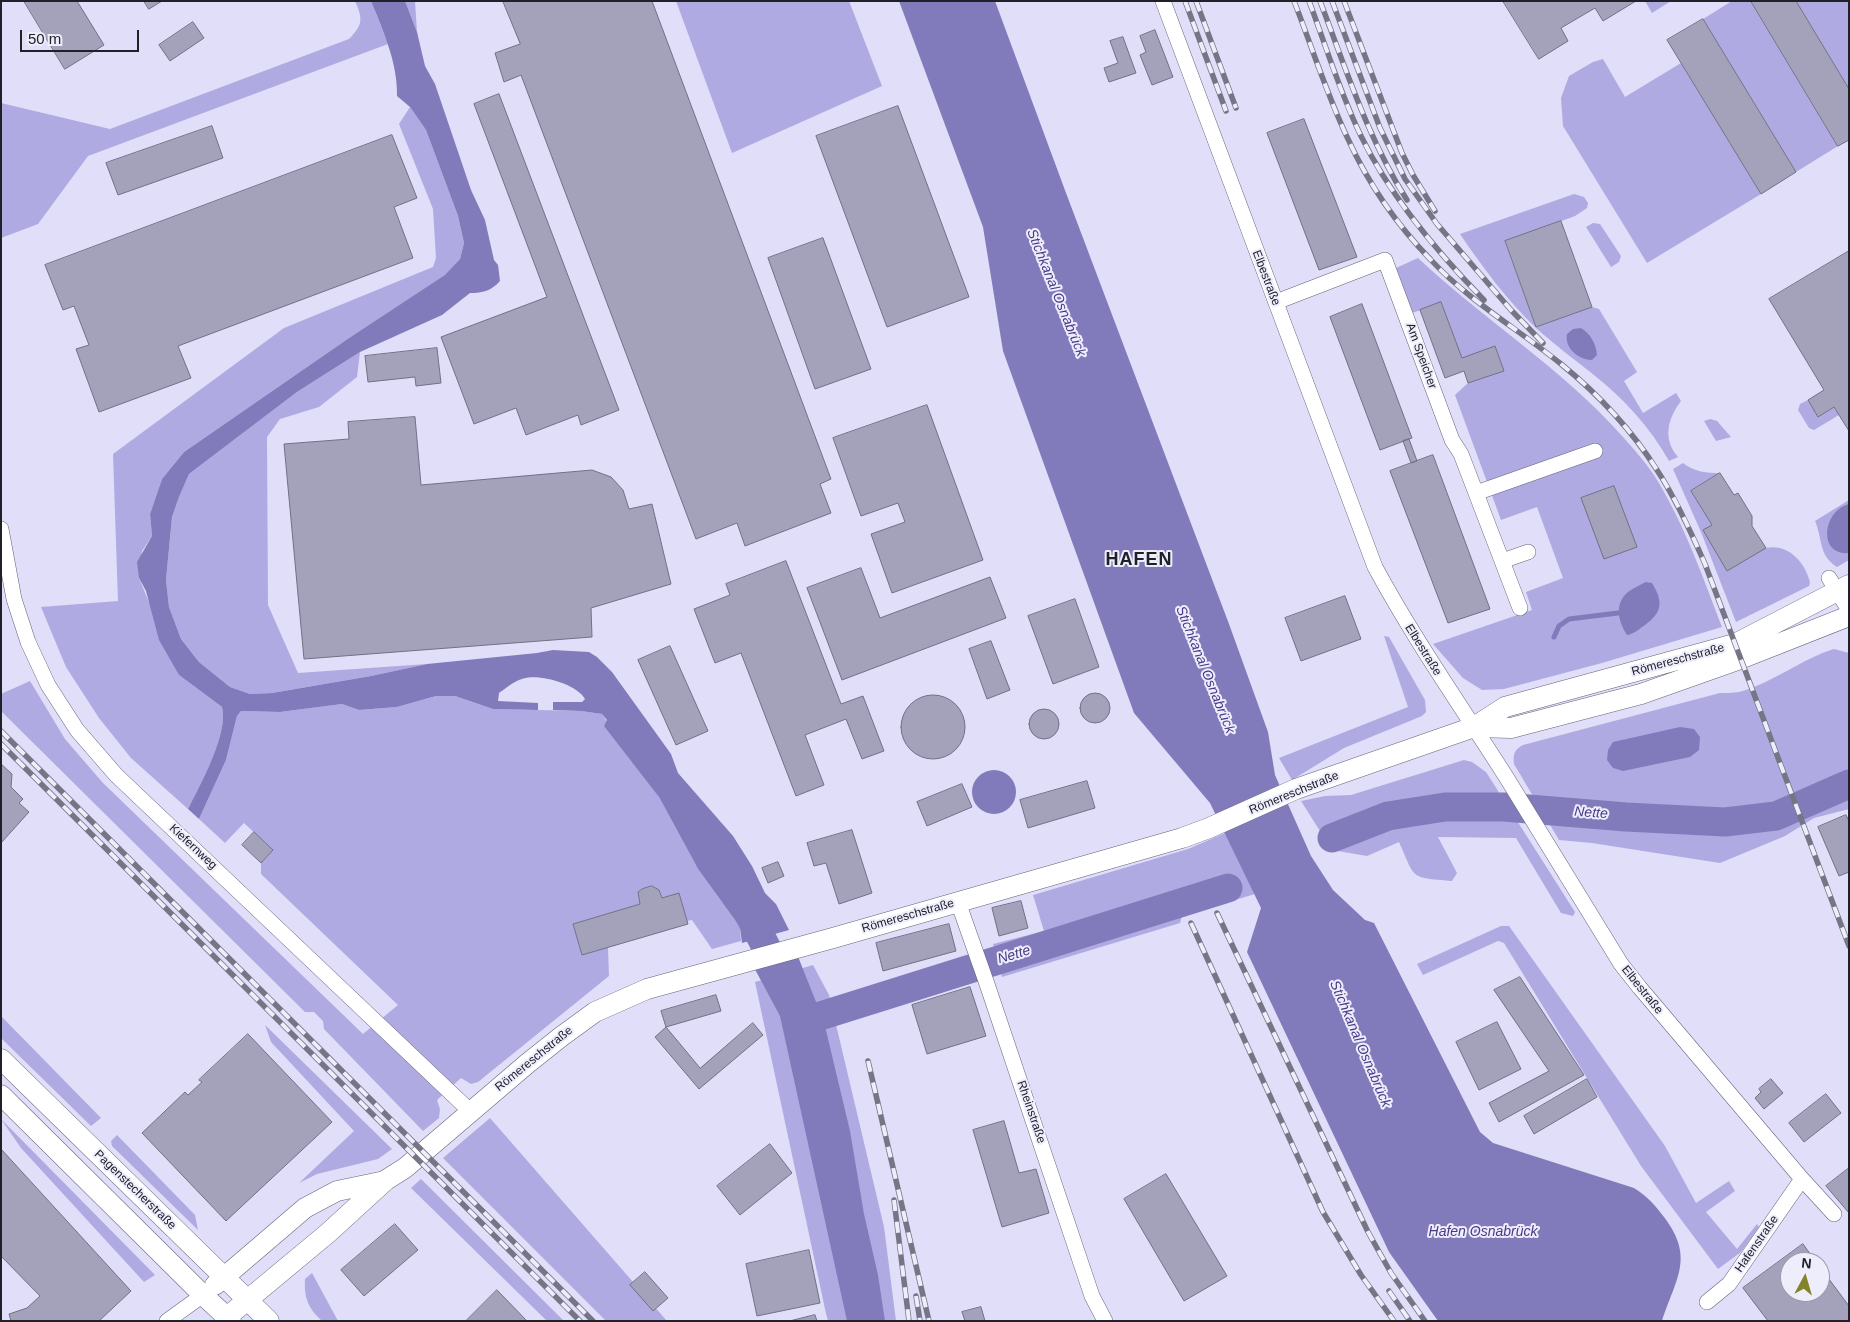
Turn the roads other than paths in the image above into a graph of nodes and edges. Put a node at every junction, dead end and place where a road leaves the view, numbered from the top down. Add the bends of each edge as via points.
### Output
1 (1162, 1) edge
2 (1276, 302) junction
3 (1595, 451) dead end
4 (1476, 494) junction
5 (1, 529) edge
6 (1528, 552) dead end
7 (1502, 560) junction
8 (1838, 585) edge
9 (1520, 608) dead end
10 (1849, 610) edge
11 (1849, 616) edge
12 (1474, 727) junction
13 (958, 902) junction
14 (1, 1059) edge
15 (1, 1095) edge
16 (470, 1111) junction
17 (1802, 1179) junction
18 (386, 1180) junction
19 (1834, 1214) dead end
20 (226, 1277) junction
21 (203, 1295) junction
22 (248, 1300) junction
23 (1707, 1302) dead end
24 (227, 1319) edge
25 (167, 1321) edge
26 (269, 1321) edge
27 (1105, 1321) edge

1 - 2 street, Elbestraße
2 - 4 street, Am Speicher via 1385,260 1452,440 1462,454
2 - 12 street, Elbestraße via 1375,567 1413,635
3 - 4 street
4 - 7 street, Am Speicher
5 - 16 street, Kiefernweg via 14,599 28,642 48,685 77,730 116,775
6 - 7 street
7 - 9 street, Am Speicher
8 - 10 street
8 - 12 main road, Römereschstraße via 1735,644 1505,707
11 - 12 main road, Römereschstraße via 1641,694 1512,728
12 - 13 main road, Römereschstraße via 1296,789 1182,838
12 - 17 street, Elbestraße via 1621,964
13 - 16 main road, Römereschstraße via 647,989 596,1012
13 - 27 street, Rheinstraße via 1092,1296
14 - 20 main road, Pagenstecherstraße
15 - 21 main road, Pagenstecherstraße
16 - 18 main road, Römereschstraße via 405,1168
17 - 19 street, Elbestraße
17 - 23 street, Hafenstraße via 1730,1284
18 - 20 main road, Römereschstraße via 337,1191 305,1208
18 - 22 main road, Römereschstraße
20 - 21 main road, Römereschstraße
20 - 22 main road, Pagenstecherstraße
21 - 24 main road, Pagenstecherstraße
21 - 25 street
22 - 24 main road, Römereschstraße
22 - 26 main road, Pagenstecherstraße

